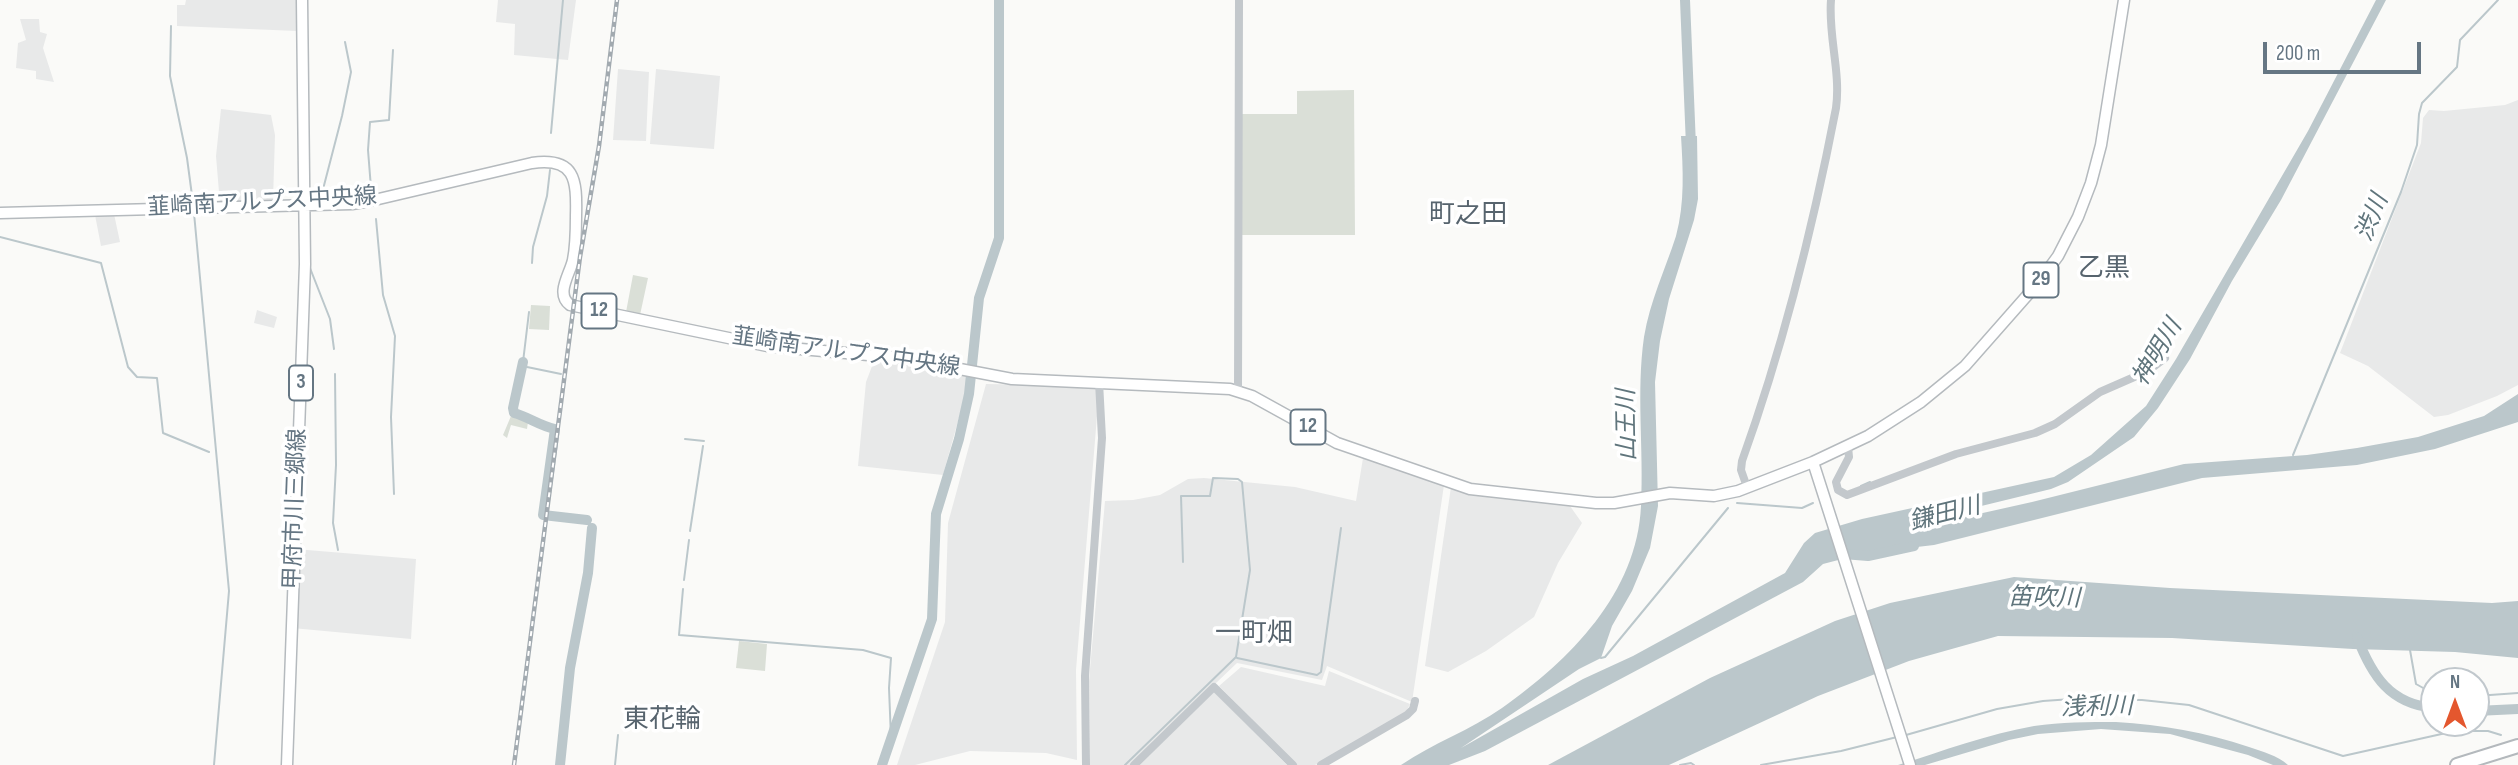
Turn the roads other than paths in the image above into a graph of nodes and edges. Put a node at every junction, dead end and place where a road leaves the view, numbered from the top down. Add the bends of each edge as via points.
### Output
1 (302, 0) edge
2 (1239, 0) edge
3 (1831, 0) edge
4 (2124, 0) edge
5 (304, 204) junction
6 (0, 214) edge
7 (2165, 358) dead end
8 (1100, 382) junction
9 (1238, 391) junction
10 (1848, 447) junction
11 (1813, 462) junction
12 (1747, 487) junction
13 (1415, 701) dead end
14 (2518, 746) edge
15 (287, 765) edge
16 (1086, 765) edge
17 (1134, 765) edge
18 (1293, 765) edge
19 (1321, 765) edge
20 (1910, 765) edge
21 (2457, 765) edge

1 - 5 main road, 甲府市川三郷線 / 3
2 - 9 street
3 - 12 street via 1836,108 1798,272 1742,461
4 - 10 main road, 29 via 2095,169 2078,217 2057,256 1965,366 1906,413
5 - 6 main road, 韮崎南アルプス中央線 / 12
5 - 8 main road, 韮崎南アルプス中央線 / 12 via 370,201 532,163 555,162 572,174 577,193 573,258 563,296 570,305 766,346 902,358 1030,381
5 - 15 main road, 甲府市川三郷線 / 3
7 - 10 street via 2035,433 1956,454 1847,495 1838,490 1836,482 1849,457
8 - 9 main road, 韮崎南アルプス中央線 / 12
8 - 16 street via 1102,438 1085,676
9 - 12 main road, 韮崎南アルプス中央線 / 12 via 1337,443 1469,489 1596,503 1670,494 1722,495
10 - 11 main road, 29
11 - 12 main road, 韮崎南アルプス中央線 / 12
11 - 20 main road
13 - 19 street via 1407,715
14 - 21 highway
17 - 18 street via 1214,687

